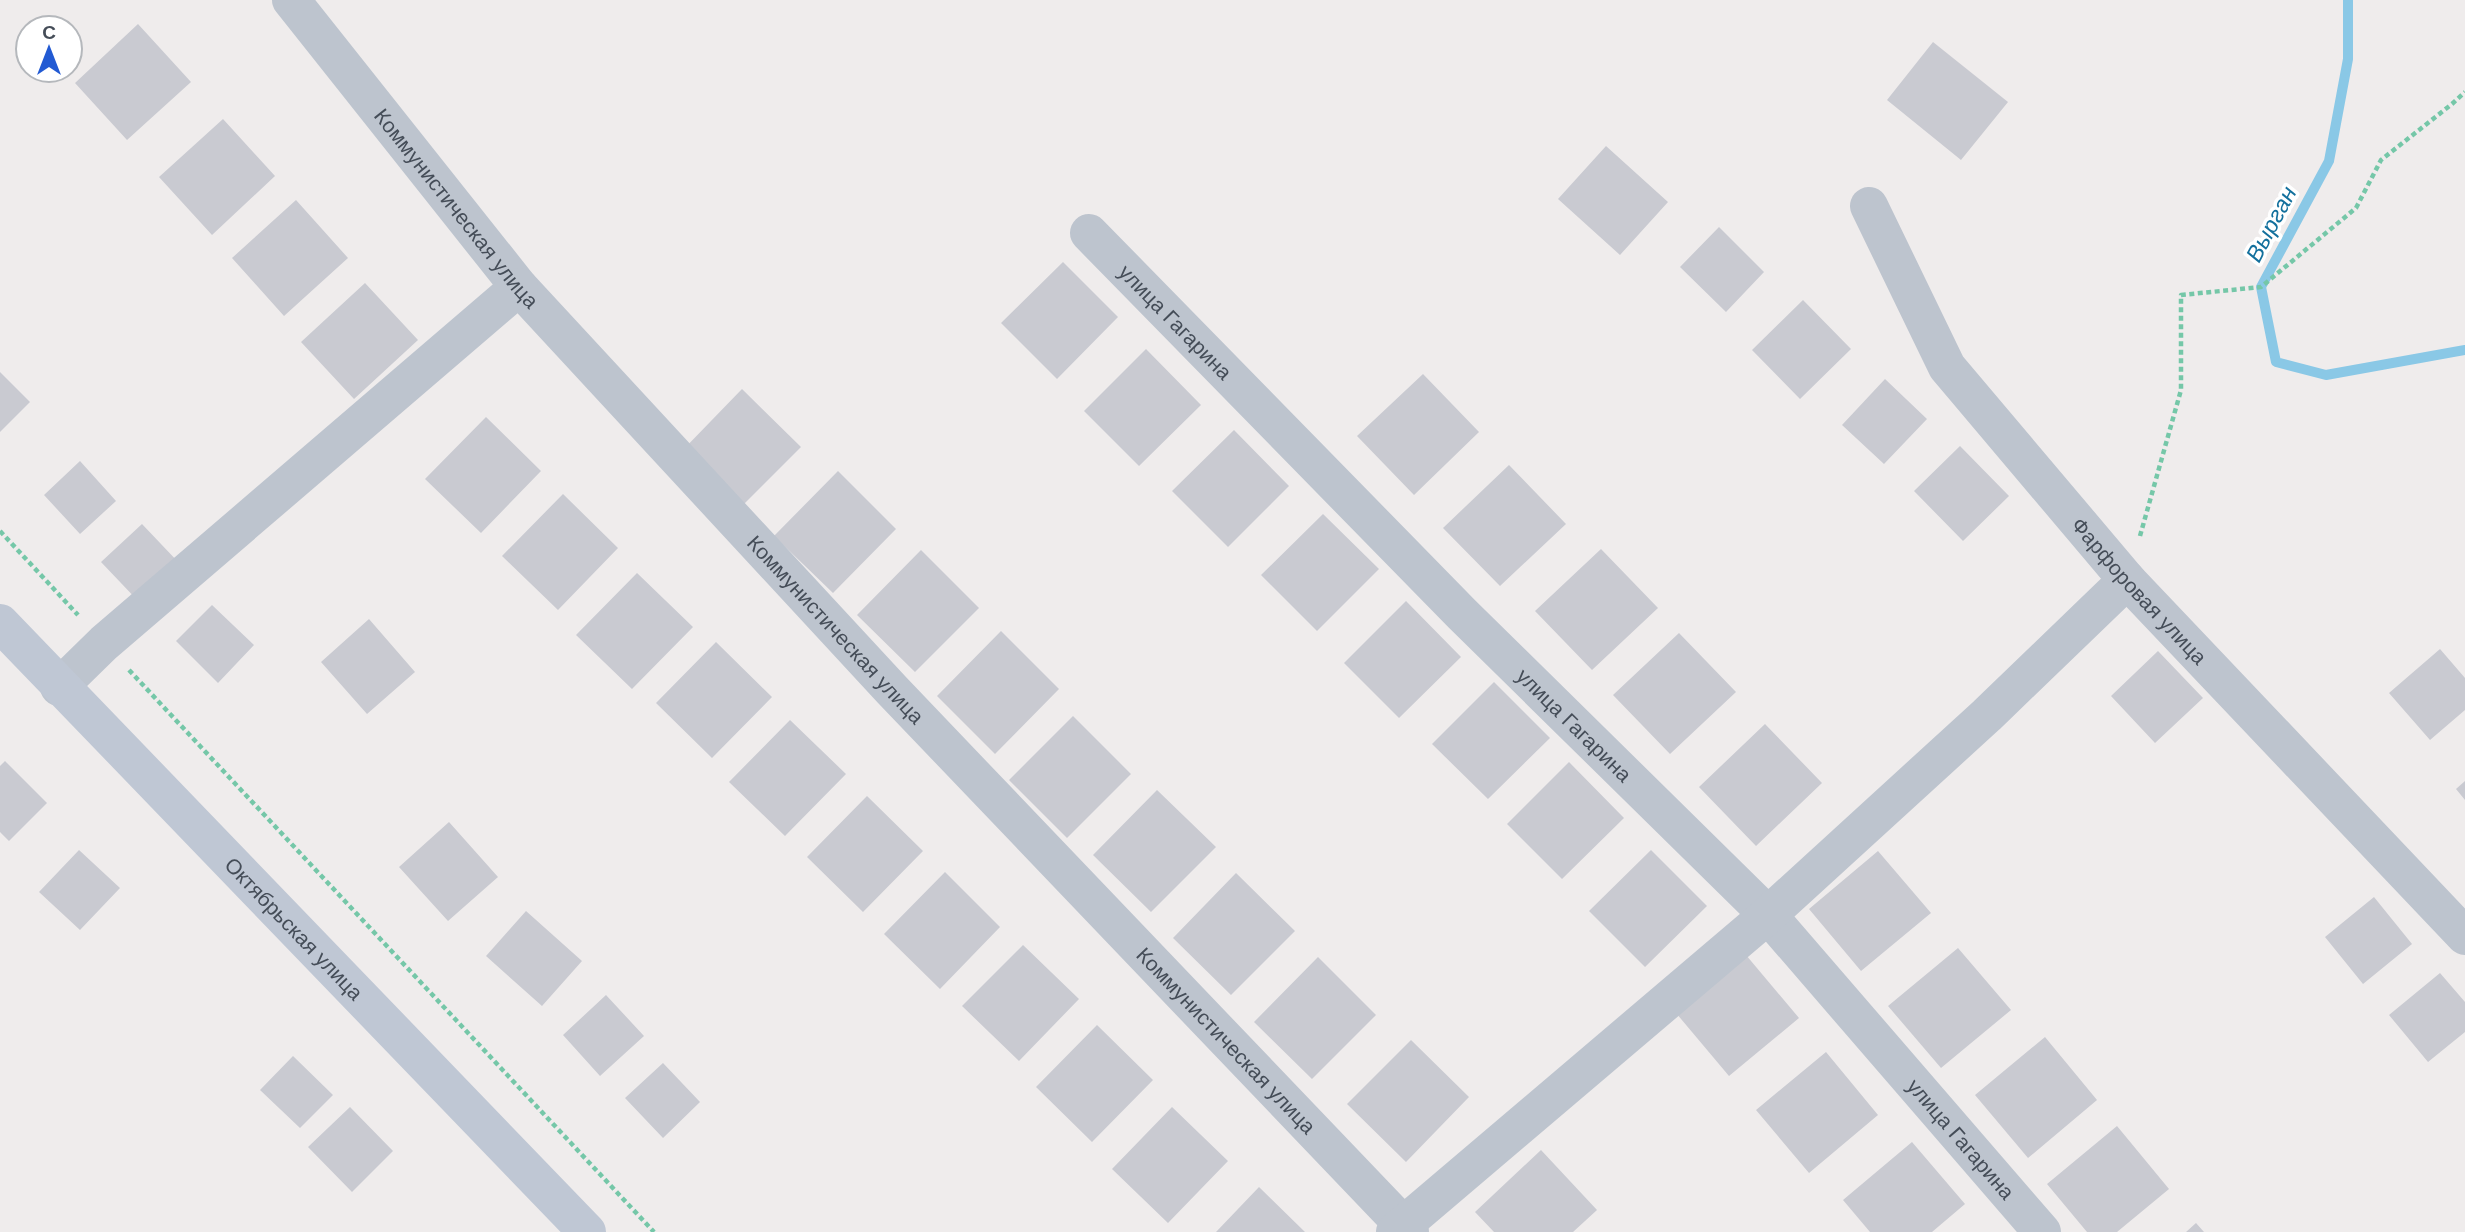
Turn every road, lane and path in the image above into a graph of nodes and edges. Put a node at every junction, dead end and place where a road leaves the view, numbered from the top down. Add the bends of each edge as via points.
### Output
1 (291, 0) edge
2 (2465, 92) edge
3 (1869, 206) dead end
4 (1089, 233) dead end
5 (519, 287) junction
6 (0, 531) edge
7 (2127, 580) junction
8 (0, 623) edge
9 (104, 643) junction
10 (60, 687) junction
11 (1768, 915) junction
12 (2465, 936) edge
13 (1403, 1230) edge
14 (587, 1232) edge
15 (654, 1232) edge
16 (2042, 1232) edge

1 - 5 street, Коммунистическая улица
2 - 7 path via 2381,160 2356,208 2261,287 2181,295 2181,390
3 - 7 street, Фарфоровая улица via 1947,367
4 - 11 street, улица Гагарина via 1462,614
5 - 9 street
5 - 13 street, Коммунистическая улица
6 - 9 path
7 - 11 street
7 - 12 street, Фарфоровая улица
8 - 10 main road, Октябрьская улица
9 - 10 street
9 - 15 path
10 - 14 main road, Октябрьская улица
11 - 13 street
11 - 16 street, улица Гагарина

